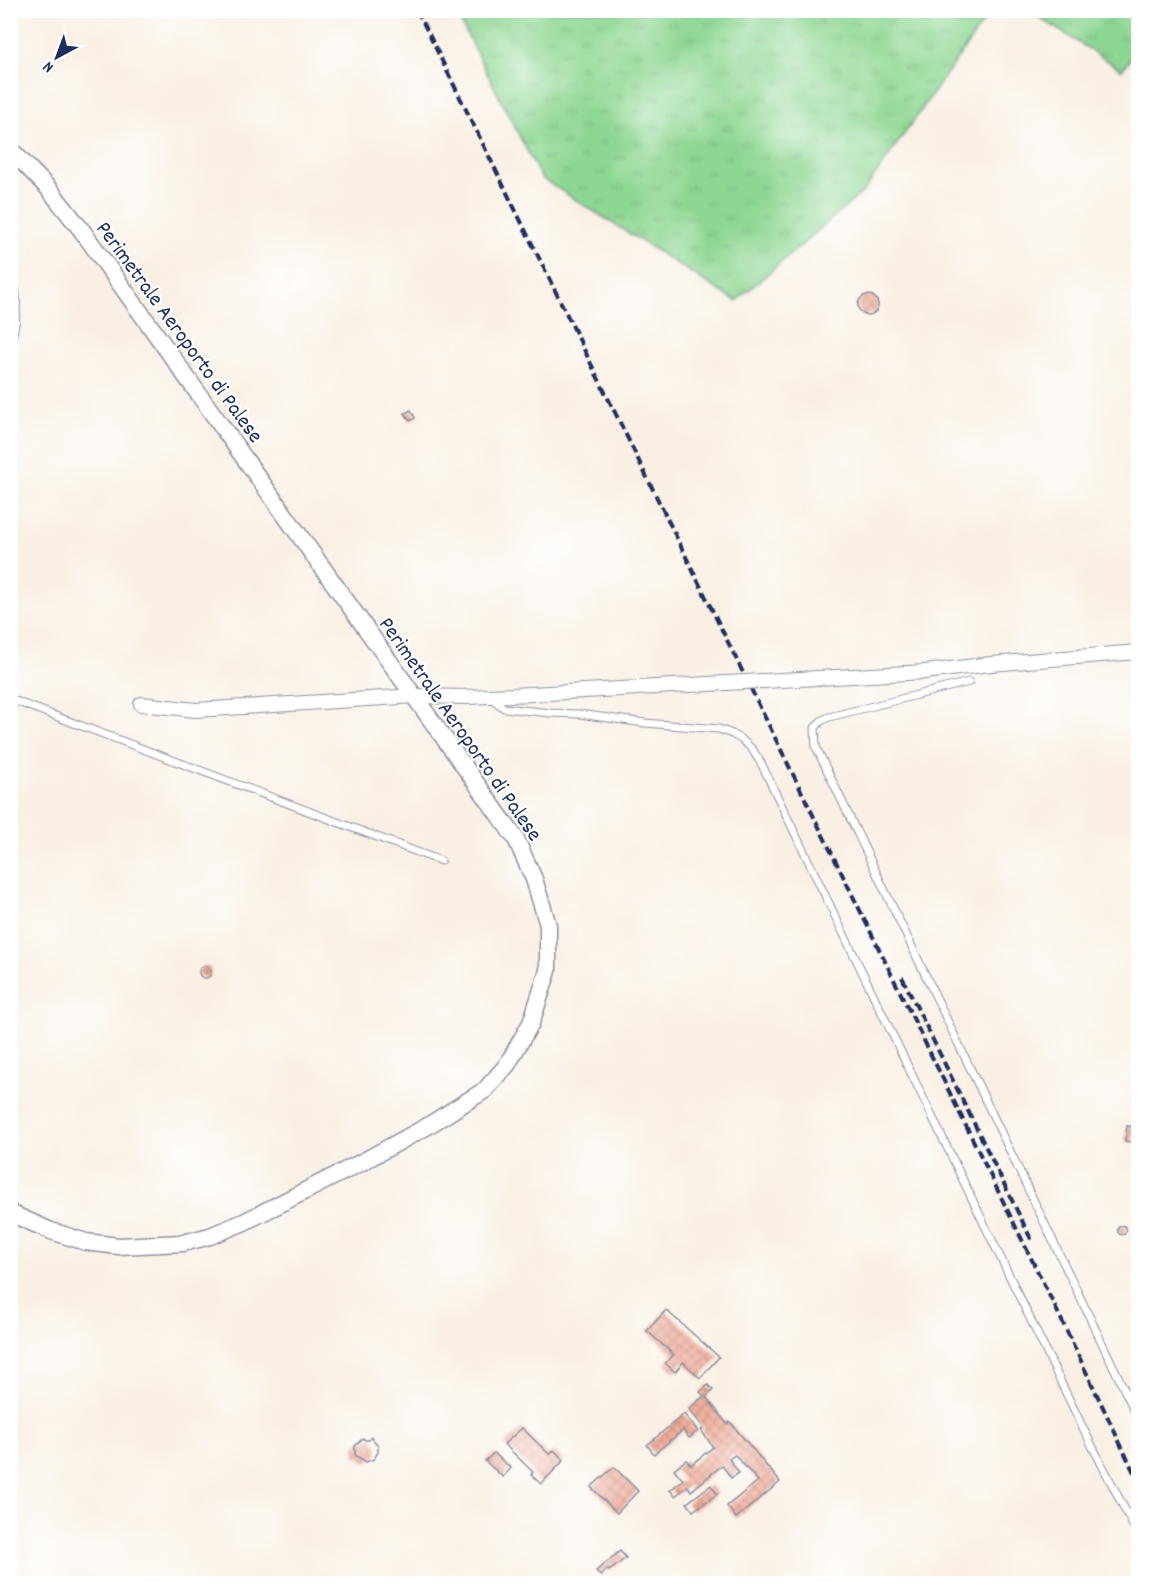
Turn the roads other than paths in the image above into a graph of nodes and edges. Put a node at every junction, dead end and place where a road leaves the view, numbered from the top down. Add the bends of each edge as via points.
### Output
1 (10, 149) edge
2 (10, 261) edge
3 (10, 345) edge
4 (1138, 652) edge
5 (969, 682) dead end
6 (415, 696) junction
7 (488, 696) junction
8 (10, 699) edge
9 (141, 704) dead end
10 (441, 861) dead end
11 (10, 1213) edge
12 (1138, 1418) edge
13 (1138, 1536) edge

1 - 6 street, Perimetrale Aeroporto di Palese via 83,232
2 - 3 lane via 18,294
4 - 7 street, bridge via 925,672
5 - 12 lane via 829,717 815,728 816,747
6 - 7 street
6 - 9 street via 196,710
6 - 11 street, Perimetrale Aeroporto di Palese via 516,838 548,925 548,971 531,1023 507,1065 484,1090 426,1127 210,1236 183,1243 118,1246 86,1242
7 - 13 lane via 504,708 718,729 752,749
8 - 10 lane

